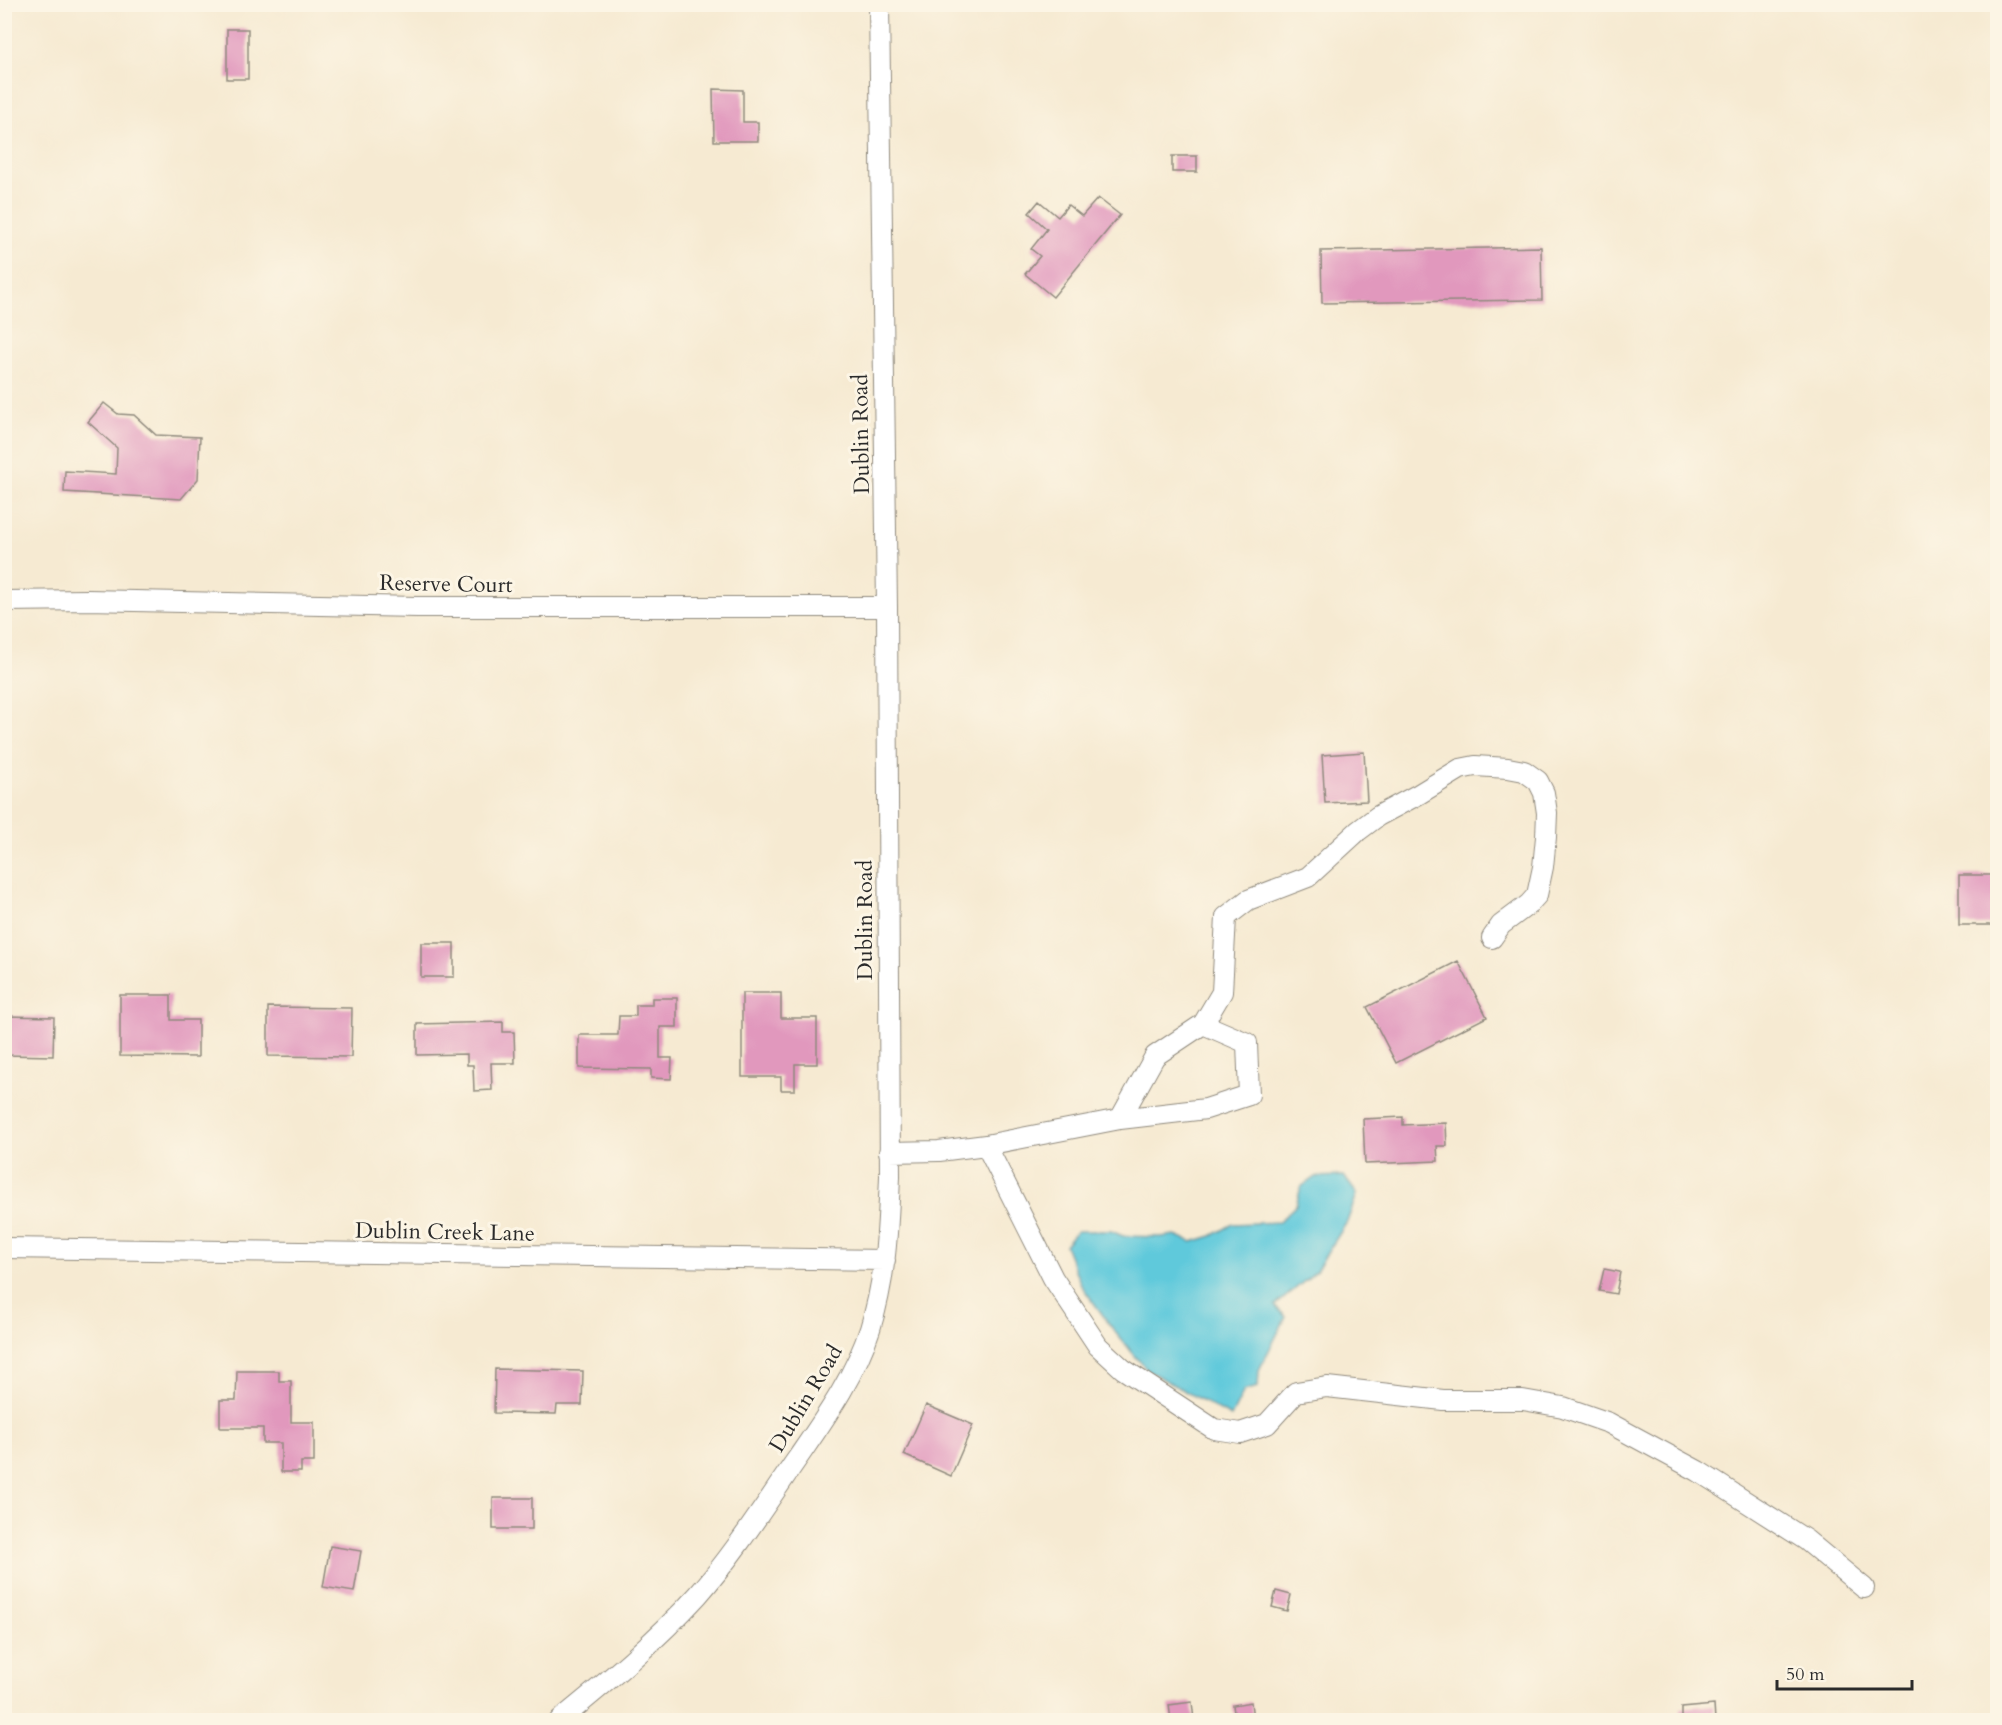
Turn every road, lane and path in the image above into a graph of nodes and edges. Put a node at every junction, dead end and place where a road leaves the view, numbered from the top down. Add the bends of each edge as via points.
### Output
1 (879, 4) edge
2 (4, 601) edge
3 (887, 607) junction
4 (1492, 938) dead end
5 (1203, 1024) junction
6 (1120, 1119) junction
7 (986, 1145) junction
8 (889, 1152) junction
9 (4, 1248) edge
10 (885, 1260) junction
11 (1864, 1588) dead end
12 (560, 1720) edge

1 - 3 street, Dublin Road
2 - 3 street, Reserve Court via 428,607
3 - 8 street, Dublin Road
4 - 5 street via 1537,895 1547,813 1538,781 1524,771 1475,766 1460,769 1378,816 1308,877 1248,900 1226,917 1222,992
5 - 6 street via 1155,1056
5 - 6 street via 1247,1043 1250,1095 1206,1109
6 - 7 street
7 - 8 street
7 - 11 street via 1053,1278 1098,1346 1123,1369 1214,1428 1240,1433 1267,1424 1296,1392 1327,1387 1443,1400 1522,1400 1563,1407 1609,1423 1698,1471 1806,1540
8 - 10 street, Dublin Road
9 - 10 street, Dublin Creek Lane
10 - 12 street, Dublin Road via 869,1331 850,1376 753,1523 723,1565 668,1626

